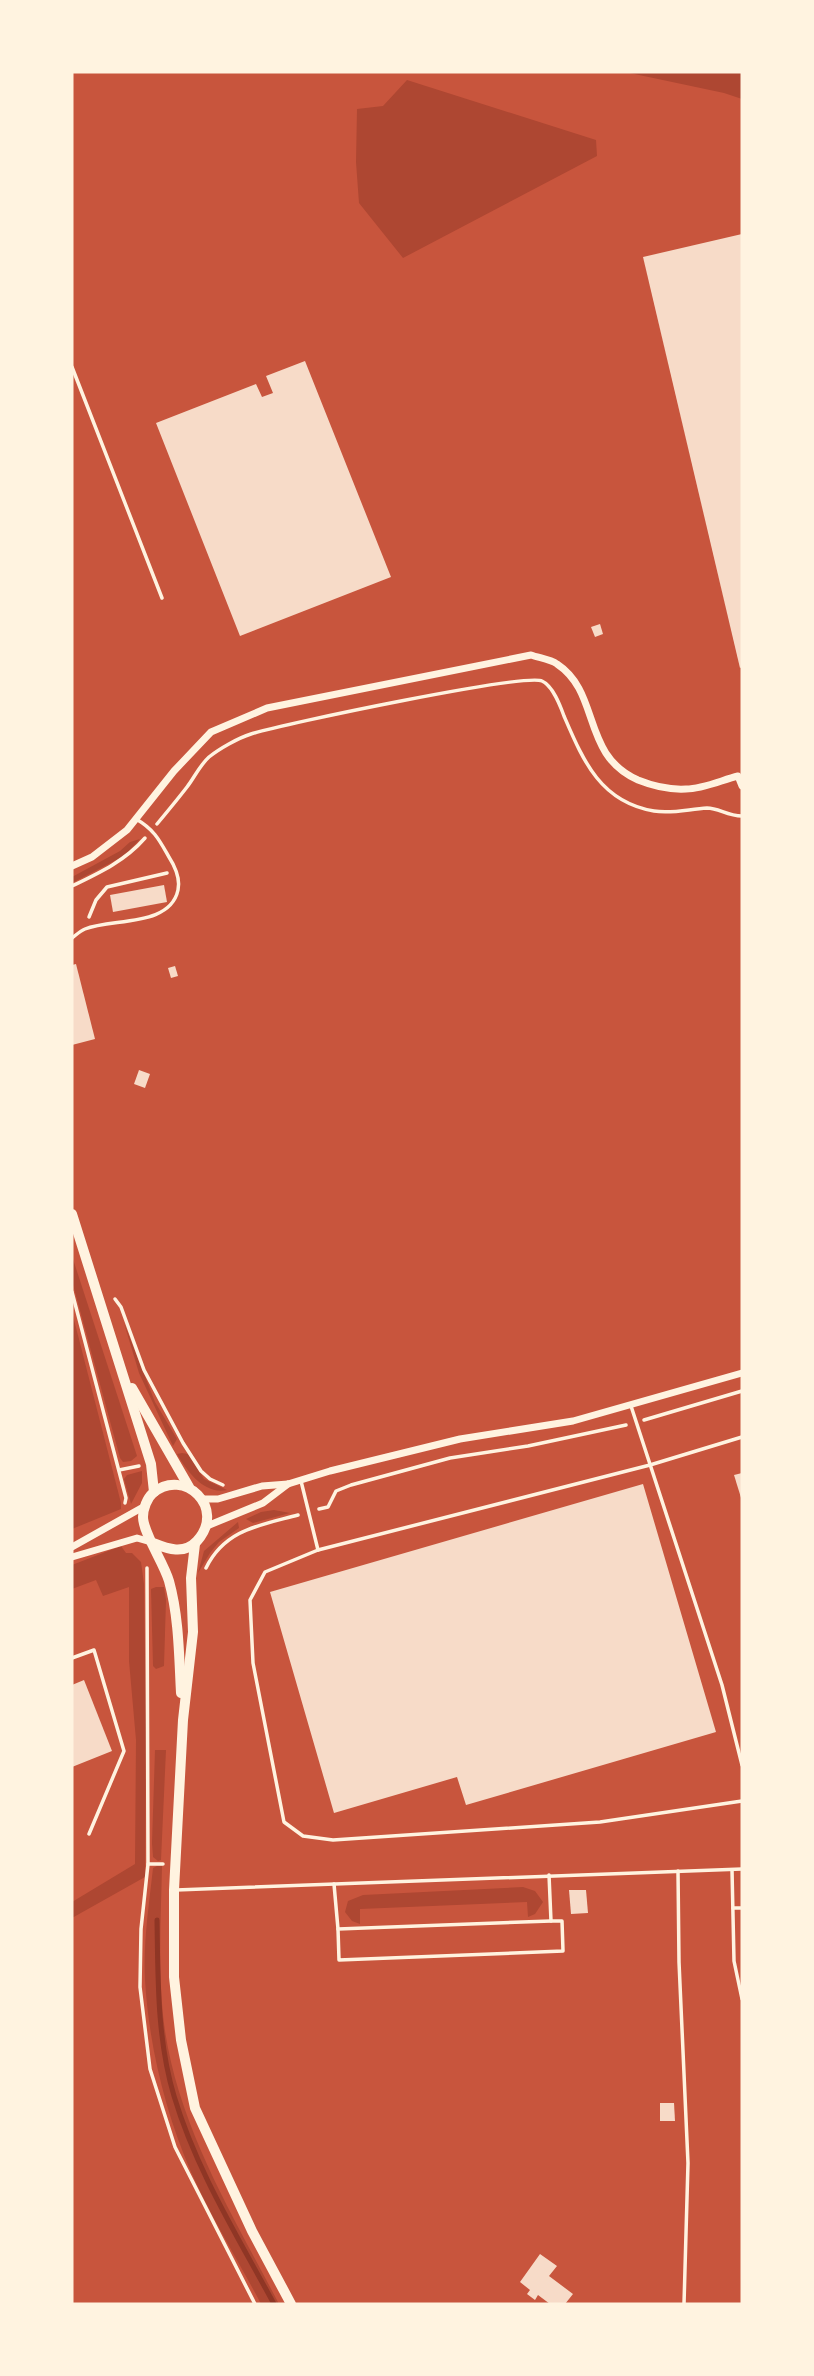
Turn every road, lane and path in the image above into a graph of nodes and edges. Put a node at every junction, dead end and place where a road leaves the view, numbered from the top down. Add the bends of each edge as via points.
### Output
1 (72, 367) edge
2 (162, 598) dead end
3 (740, 775) edge
4 (742, 786) edge
5 (742, 816) edge
6 (136, 819) junction
7 (153, 829) junction
8 (72, 866) edge
9 (176, 870) junction
10 (72, 886) edge
11 (84, 929) junction
12 (72, 938) edge
13 (72, 1214) edge
14 (72, 1292) edge
15 (113, 1297) dead end
16 (121, 1368) junction
17 (742, 1373) edge
18 (742, 1391) edge
19 (630, 1404) junction
20 (635, 1423) junction
21 (742, 1437) edge
22 (650, 1465) junction
23 (301, 1480) junction
24 (288, 1484) junction
25 (190, 1487) junction
26 (154, 1492) junction
27 (233, 1494) junction
28 (127, 1497) dead end
29 (203, 1499) junction
30 (145, 1506) junction
31 (310, 1512) junction
32 (240, 1514) junction
33 (207, 1526) junction
34 (246, 1528) junction
35 (153, 1543) junction
36 (195, 1545) junction
37 (72, 1547) edge
38 (318, 1550) junction
39 (72, 1558) edge
40 (191, 1578) junction
41 (72, 1658) edge
42 (183, 1720) junction
43 (742, 1765) edge
44 (742, 1801) edge
45 (89, 1834) dead end
46 (742, 1869) edge
47 (732, 1870) junction
48 (678, 1871) junction
49 (549, 1875) junction
50 (334, 1884) junction
51 (174, 1891) junction
52 (733, 1908) junction
53 (742, 1908) edge
54 (551, 1921) junction
55 (338, 1929) junction
56 (742, 1998) edge
57 (291, 2304) edge
58 (684, 2304) edge

1 - 2 lane
3 - 4 street
3 - 6 street via 687,789 654,787 626,774 603,752 581,693 569,676 556,663 531,655 267,708 211,732
5 - 7 path via 709,808 654,811 611,792 582,759 549,685 527,680 249,734 209,757
6 - 7 lane
6 - 8 street via 92,857
7 - 9 lane
7 - 10 path via 131,854
9 - 11 path via 107,887
9 - 11 lane via 177,898 167,911
11 - 12 lane
13 - 16 street
14 - 28 path
15 - 27 path via 144,1370 183,1443 201,1471
16 - 25 street
16 - 26 street via 151,1464
17 - 19 street
18 - 20 path
19 - 20 lane
19 - 23 street via 573,1421 460,1439
20 - 22 lane
20 - 31 path via 450,1458 351,1485 336,1492 328,1507
21 - 22 lane
22 - 38 lane
22 - 43 lane via 722,1685
23 - 24 street
23 - 31 lane
24 - 27 street
24 - 32 street
25 - 26 street
25 - 29 street
26 - 30 street
27 - 29 street
29 - 33 street via 209,1514
30 - 35 street via 143,1519
30 - 37 street
31 - 34 path
31 - 38 lane
32 - 33 street
32 - 34 path
33 - 36 street
34 - 40 path via 225,1542 202,1577
35 - 36 street via 183,1550
35 - 39 street via 137,1538
35 - 42 street via 169,1581 175,1613
36 - 40 street
38 - 44 lane via 265,1572 250,1600 253,1663 284,1822 303,1836 333,1840 600,1822
40 - 42 street via 193,1632
41 - 45 lane via 94,1650 124,1751
42 - 51 street
46 - 47 lane
47 - 48 lane
47 - 52 lane
48 - 49 lane
48 - 58 lane via 688,2163
49 - 50 lane
49 - 54 lane
50 - 51 lane
50 - 55 lane
51 - 57 street via 174,1977 195,2108
52 - 53 lane
52 - 56 lane via 734,1961
54 - 55 lane
54 - 55 lane via 562,1921 564,1951 340,1960

